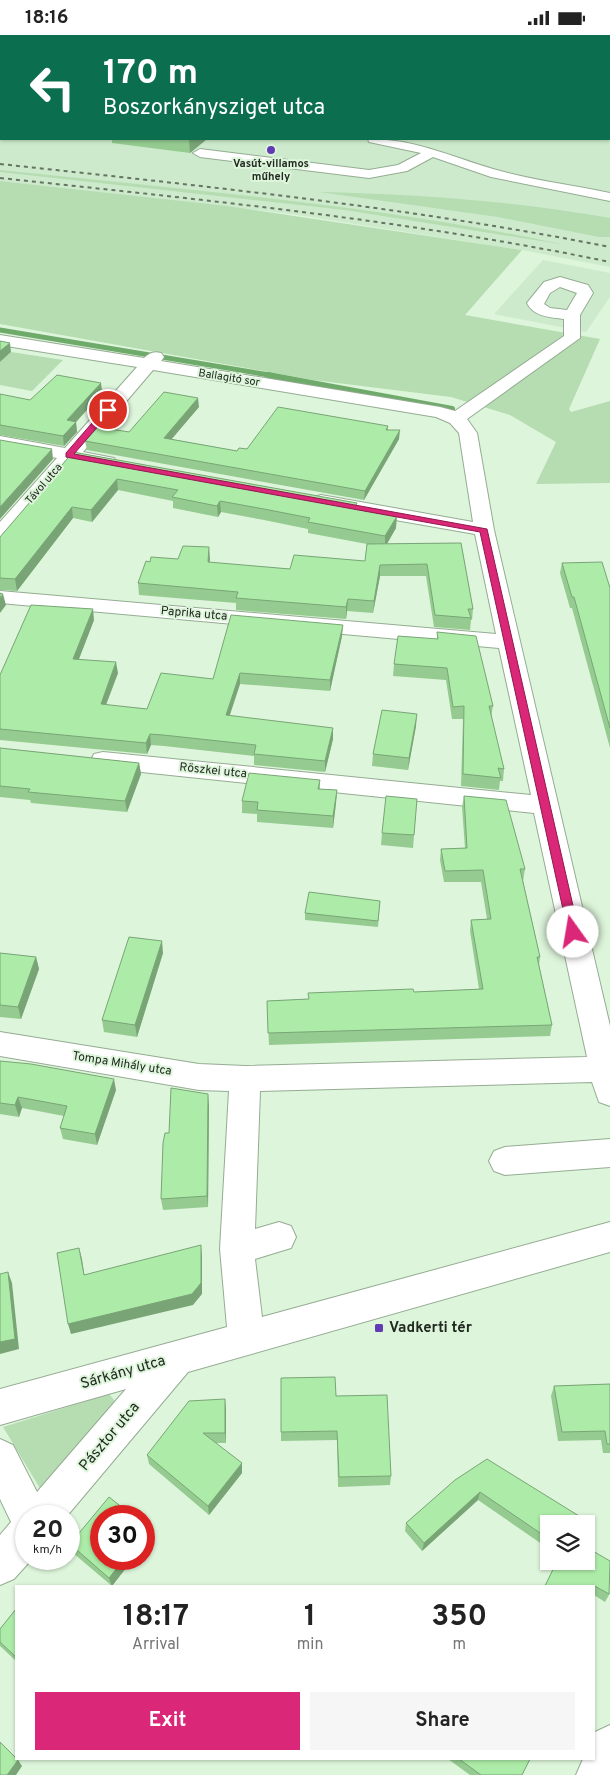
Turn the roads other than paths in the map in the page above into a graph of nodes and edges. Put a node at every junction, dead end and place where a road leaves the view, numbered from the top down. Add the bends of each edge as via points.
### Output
1 (379, 140) edge
2 (433, 152) junction
3 (200, 153) dead end
4 (610, 197) edge
5 (572, 315) dead end
6 (14, 340) edge
7 (151, 361) junction
8 (457, 418) junction
9 (0, 442) edge
10 (69, 455) junction
11 (127, 465) edge
12 (300, 497) edge
13 (484, 530) junction
14 (0, 535) edge
15 (0, 597) edge
16 (508, 642) junction
17 (79, 757) edge
18 (544, 805) junction
19 (0, 1044) edge
20 (245, 1079) junction
21 (608, 1079) edge
22 (610, 1153) edge
23 (505, 1161) dead end
24 (279, 1237) dead end
25 (610, 1237) edge
26 (237, 1249) junction
27 (246, 1337) junction
28 (177, 1358) junction
29 (0, 1407) edge
30 (0, 1458) edge
31 (24, 1505) edge
32 (51, 1505) edge
33 (15, 1548) edge
34 (0, 1565) edge
35 (610, 1747) edge
36 (598, 1775) edge

1 - 2 street
2 - 3 street via 402,168 369,173
2 - 4 street via 490,173
5 - 8 street via 572,338
6 - 7 street, Ballagitó sor
7 - 8 street, Ballagitó sor via 362,397
7 - 10 street, Távol utca
8 - 13 street via 468,433
9 - 10 street
10 - 11 street
10 - 14 street, Távol utca
12 - 13 street
13 - 16 street
15 - 16 street, Paprika utca
16 - 18 street
17 - 18 street, Röszkei utca
18 - 21 street
19 - 20 street, Tompa Mihály utca via 199,1077
20 - 21 street
20 - 26 street
22 - 23 street
24 - 26 street
25 - 27 street
26 - 27 street
27 - 28 street, Sárkány utca
28 - 29 street, Sárkány utca
28 - 32 street, Pásztor utca
30 - 31 street
33 - 34 street
35 - 36 street

